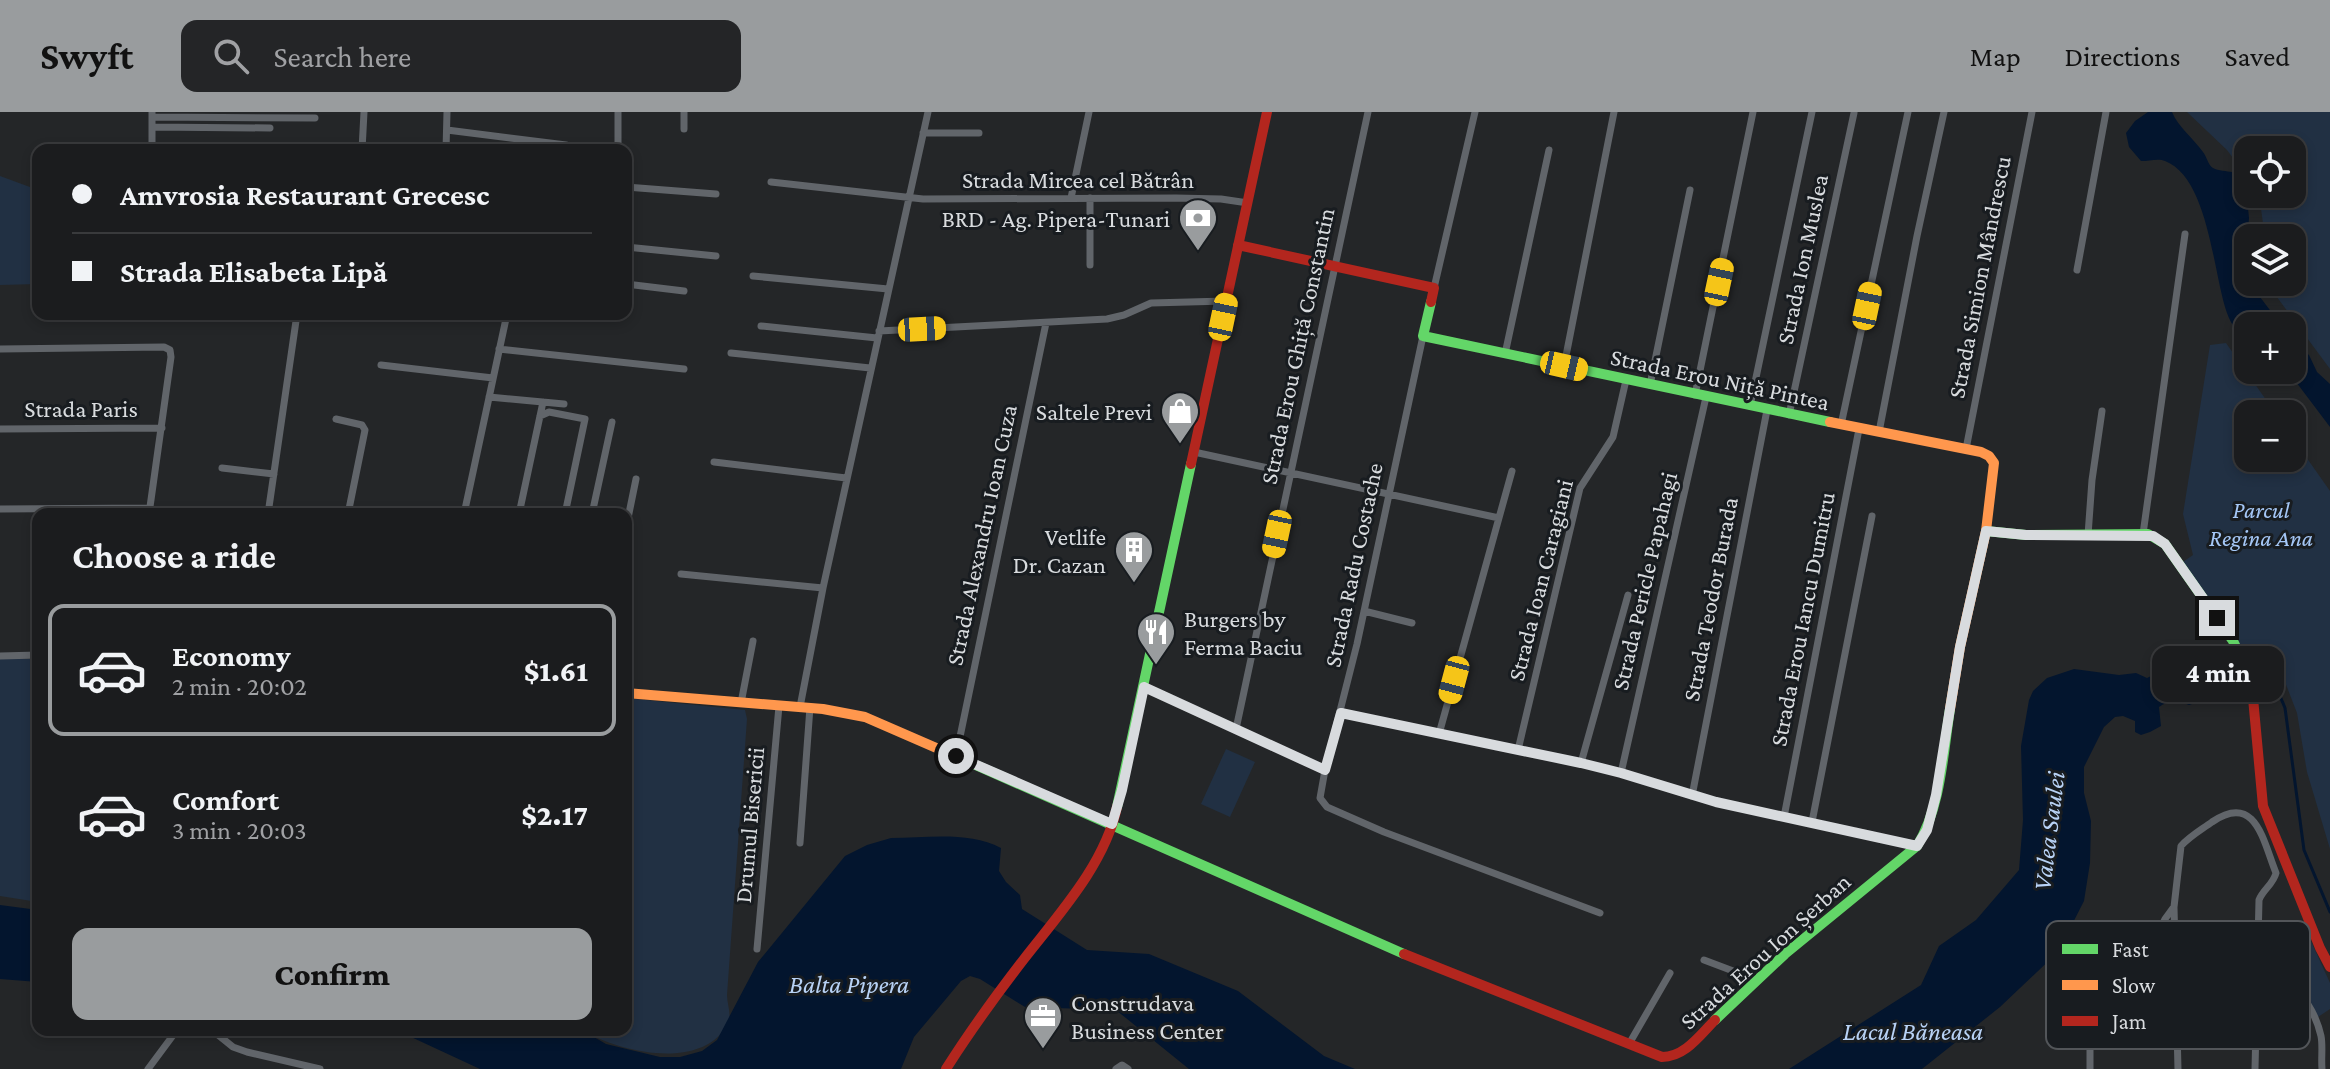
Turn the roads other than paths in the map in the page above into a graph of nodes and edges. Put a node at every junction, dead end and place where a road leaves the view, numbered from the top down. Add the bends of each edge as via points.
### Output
1 (364, 112) edge
2 (447, 112) edge
3 (618, 112) edge
4 (684, 112) edge
5 (928, 112) edge
6 (1089, 112) edge
7 (1267, 112) edge
8 (1368, 112) edge
9 (1475, 112) edge
10 (1614, 112) edge
11 (1753, 112) edge
12 (1812, 112) edge
13 (1908, 112) edge
14 (1944, 112) edge
15 (2032, 112) edge
16 (2106, 112) edge
17 (1854, 113) edge
18 (315, 118) dead end
19 (152, 119) edge
20 (270, 128) dead end
21 (684, 129) dead end
22 (447, 130) junction
23 (923, 133) junction
24 (979, 133) dead end
25 (152, 144) edge
26 (362, 144) edge
27 (446, 144) edge
28 (558, 144) edge
29 (618, 144) edge
30 (1549, 150) dead end
31 (771, 182) dead end
32 (632, 187) edge
33 (1690, 190) dead end
34 (716, 194) dead end
35 (908, 198) junction
36 (1071, 198) junction
37 (1090, 198) junction
38 (1248, 203) junction
39 (2185, 234) dead end
40 (1238, 245) junction
41 (632, 248) edge
42 (716, 256) dead end
43 (1090, 265) dead end
44 (1334, 266) junction
45 (2077, 270) dead end
46 (753, 276) dead end
47 (632, 285) edge
48 (1434, 288) junction
49 (888, 289) junction
50 (684, 291) dead end
51 (1226, 301) junction
52 (296, 320) edge
53 (506, 320) edge
54 (1046, 323) junction
55 (761, 326) dead end
56 (878, 334) junction
57 (1423, 336) junction
58 (0, 349) edge
59 (499, 349) junction
60 (731, 353) dead end
61 (1505, 354) junction
62 (381, 365) dead end
63 (1564, 366) junction
64 (870, 368) junction
65 (684, 369) dead end
66 (493, 378) junction
67 (1626, 380) junction
68 (1650, 385) junction
69 (1701, 396) junction
70 (489, 397) junction
71 (543, 402) junction
72 (564, 404) dead end
73 (1750, 406) junction
74 (1767, 410) junction
75 (2102, 411) dead end
76 (1789, 415) junction
77 (540, 416) junction
78 (336, 419) dead end
79 (612, 422) dead end
80 (1841, 425) junction
81 (162, 428) junction
82 (0, 429) edge
83 (1859, 429) junction
84 (1879, 432) junction
85 (1966, 449) junction
86 (1194, 452) junction
87 (714, 462) dead end
88 (222, 468) dead end
89 (1512, 471) dead end
90 (1290, 472) junction
91 (274, 474) junction
92 (846, 478) junction
93 (636, 479) dead end
94 (1389, 493) junction
95 (149, 508) edge
96 (269, 508) edge
97 (349, 508) edge
98 (465, 508) edge
99 (520, 508) edge
100 (566, 508) edge
101 (593, 508) edge
102 (630, 508) edge
103 (0, 509) edge
104 (32, 509) edge
105 (1872, 516) dead end
106 (1499, 518) junction
107 (1986, 531) junction
108 (2143, 534) junction
109 (2088, 535) junction
110 (681, 574) dead end
111 (823, 588) junction
112 (1628, 595) dead end
113 (1364, 611) junction
114 (1412, 623) dead end
115 (753, 641) dead end
116 (32, 655) edge
117 (0, 656) edge
118 (1144, 687) junction
119 (632, 694) edge
120 (741, 703) junction
121 (779, 706) junction
122 (805, 707) junction
123 (1341, 713) junction
124 (1236, 729) junction
125 (1439, 734) junction
126 (1518, 750) junction
127 (956, 756) junction
128 (1581, 763) junction
129 (1325, 770) junction
130 (1621, 773) junction
131 (1692, 796) junction
132 (1784, 817) junction
133 (1812, 822) junction
134 (1112, 824) junction
135 (800, 843) dead end
136 (1917, 846) junction
137 (2174, 907) junction
138 (1600, 913) dead end
139 (2164, 921) edge
140 (2174, 921) edge
141 (2258, 921) edge
142 (2309, 921) edge
143 (2310, 923) edge
144 (757, 949) dead end
145 (1704, 960) dead end
146 (2330, 967) edge
147 (1670, 973) dead end
148 (1757, 980) junction
149 (2310, 1010) edge
150 (173, 1036) edge
151 (219, 1036) edge
152 (1629, 1044) junction
153 (2178, 1049) edge
154 (2255, 1049) edge
155 (153, 1067) edge
156 (320, 1069) edge
157 (946, 1069) edge
158 (1116, 1069) edge
159 (1128, 1069) edge
160 (2178, 1069) edge
161 (2255, 1069) edge
162 (2322, 1069) edge

1 - 26 street
2 - 22 street
3 - 29 street
4 - 21 street
5 - 23 street
6 - 36 street
7 - 38 street
8 - 44 street, Strada Erou Ghiță Constantin
9 - 48 street
10 - 63 street
11 - 69 street, Strada Pericle Papahagi
12 - 73 street
13 - 80 street
14 - 84 street
15 - 85 street, Strada Simion Mândrescu
16 - 45 street
17 - 76 street, Strada Ion Muslea
18 - 19 street
19 - 20 street
19 - 25 street
22 - 27 street
22 - 28 street
23 - 24 street
23 - 35 street
30 - 61 street
31 - 35 street, Strada Mircea cel Bătrân
32 - 34 street
33 - 68 street
35 - 36 street, Strada Mircea cel Bătrân
35 - 49 street
36 - 37 street, Strada Mircea cel Bătrân
37 - 38 street, Strada Mircea cel Bătrân
37 - 43 street
38 - 40 street
39 - 108 street
40 - 44 street
40 - 51 street
41 - 42 street
44 - 48 street
44 - 90 street, Strada Erou Ghiță Constantin
46 - 49 street
47 - 50 street
48 - 57 street
49 - 56 street
51 - 54 street via 1151,303 1116,317
51 - 86 street
52 - 91 street
53 - 59 street
54 - 56 street
54 - 127 street, Strada Alexandru Ioan Cuza
55 - 56 street
56 - 64 street
57 - 61 street, Strada Erou Niță Pintea
57 - 94 street, Strada Radu Costache
58 - 81 street via 164,347 171,357
59 - 65 street
59 - 66 street
60 - 64 street
61 - 63 street, Strada Erou Niță Pintea
62 - 66 street
63 - 67 street, Strada Erou Niță Pintea
64 - 92 street
66 - 70 street
67 - 68 street, Strada Erou Niță Pintea
67 - 126 street, Strada Ioan Caragiani via 1613,437 1580,488
68 - 69 street, Strada Erou Niță Pintea
69 - 73 street, Strada Erou Niță Pintea
69 - 130 street, Strada Pericle Papahagi
70 - 71 street
70 - 98 street
71 - 72 street
71 - 77 street
73 - 74 street, Strada Erou Niță Pintea
74 - 76 street, Strada Erou Niță Pintea
74 - 131 street, Strada Teodor Burada
75 - 109 street
76 - 80 street, Strada Erou Niță Pintea
77 - 99 street
77 - 100 street via 549,412 585,419
78 - 97 street via 365,430
79 - 101 street
80 - 83 street, Strada Erou Niță Pintea
81 - 82 street, Strada Paris
81 - 95 street
83 - 84 street, Strada Erou Niță Pintea
83 - 132 street, Strada Erou Iancu Dumitru
84 - 85 street, Strada Erou Niță Pintea
85 - 107 street, Strada Erou Niță Pintea via 1990,455 1995,463
86 - 90 street
86 - 118 street
87 - 92 street
88 - 91 street
89 - 106 street
90 - 94 street
90 - 124 street, Strada Erou Ghiță Constantin
91 - 96 street
92 - 111 street
93 - 102 street
94 - 106 street
94 - 113 street, Strada Radu Costache
103 - 104 street
105 - 133 street
106 - 125 street
107 - 109 street
107 - 136 street, Strada Erou Ion Șerban via 1934,806
108 - 109 street
108 - 142 street via 2158,538 2170,551 2233,641 2248,672 2263,806
110 - 111 street
111 - 122 street
112 - 128 street
113 - 114 street
113 - 123 street, Strada Radu Costache
115 - 120 street
116 - 117 street
118 - 124 street
118 - 134 street
119 - 120 street
120 - 121 street
121 - 122 street
121 - 144 street, Drumul Bisericii
122 - 127 street via 865,717
122 - 135 street
123 - 125 street
123 - 129 street, Strada Radu Costache
124 - 129 street
125 - 126 street
126 - 128 street
127 - 134 street
128 - 130 street
129 - 138 street, Strada Radu Costache via 1320,794 1327,807
130 - 131 street
131 - 132 street
132 - 133 street
133 - 136 street
134 - 152 street, Strada Erou Ion Șerban via 1376,943
134 - 157 street via 1098,859
136 - 148 street, Strada Erou Ion Șerban
137 - 139 street
137 - 140 street
137 - 141 street via 2181,846 2222,815 2237,812 2256,822 2276,873 2261,894
143 - 146 street
145 - 148 street
147 - 152 street
148 - 152 street, Strada Erou Ion Șerban via 1681,1053 1662,1057
149 - 162 street via 2321,1037
150 - 155 street
151 - 156 street via 247,1052
153 - 160 street
154 - 161 street
158 - 159 street

